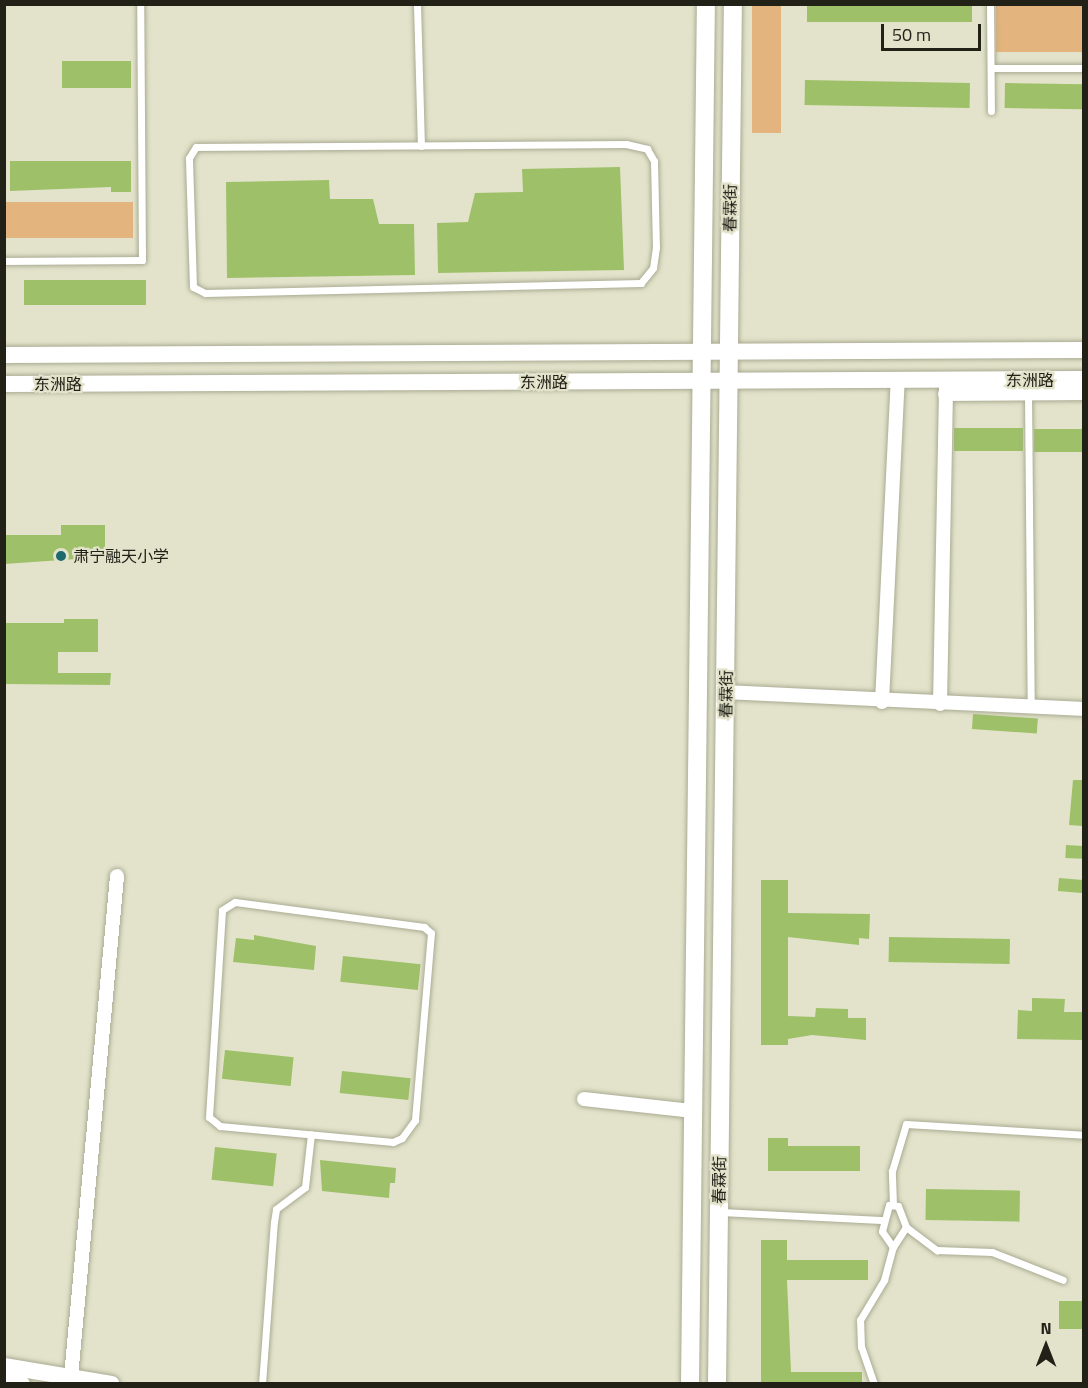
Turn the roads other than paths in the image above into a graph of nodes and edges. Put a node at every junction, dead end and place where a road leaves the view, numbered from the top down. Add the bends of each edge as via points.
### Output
1 (140, 4) edge
2 (417, 4) edge
3 (706, 4) edge
4 (733, 4) edge
5 (990, 4) edge
6 (991, 68) junction
7 (1083, 68) edge
8 (991, 111) dead end
9 (421, 146) junction
10 (4, 261) edge
11 (1083, 350) edge
12 (702, 352) junction
13 (729, 352) junction
14 (4, 355) edge
15 (1083, 379) edge
16 (898, 380) junction
17 (702, 381) junction
18 (729, 381) junction
19 (4, 384) edge
20 (946, 387) junction
21 (1028, 393) junction
22 (1083, 393) edge
23 (726, 692) junction
24 (882, 702) junction
25 (940, 704) junction
26 (1031, 707) junction
27 (1083, 709) edge
28 (117, 876) dead end
29 (584, 1099) dead end
30 (693, 1111) junction
31 (311, 1134) junction
32 (1083, 1135) edge
33 (893, 1205) junction
34 (719, 1212) junction
35 (881, 1220) junction
36 (906, 1227) junction
37 (893, 1247) junction
38 (1063, 1280) dead end
39 (4, 1366) edge
40 (71, 1377) junction
41 (4, 1381) edge
42 (22, 1383) edge
43 (111, 1383) edge
44 (262, 1383) edge
45 (690, 1383) edge
46 (717, 1383) edge
47 (874, 1383) edge

1 - 10 lane via 142,260
2 - 9 lane
3 - 12 main road, 春霖街
4 - 13 main road, 春霖街
5 - 6 lane
6 - 7 lane
6 - 8 lane
9 - 9 lane via 626,144 647,149 654,161 656,247 649,277 641,283 205,293 194,287 189,158 196,147
11 - 13 street, 东洲路
12 - 13 street, 东洲路
12 - 14 street, 东洲路
12 - 17 main road, 春霖街
13 - 18 main road, 春霖街
15 - 20 street, 东洲路
16 - 18 street, 东洲路
16 - 20 street, 东洲路
16 - 24 street
17 - 18 street, 东洲路
17 - 19 street, 东洲路
17 - 30 main road, 春霖街
18 - 23 main road, 春霖街
20 - 21 street
20 - 25 street
21 - 22 street
21 - 26 lane
23 - 24 street
23 - 34 main road, 春霖街
24 - 25 street
25 - 26 street
26 - 27 street
28 - 40 street
29 - 30 street
30 - 45 main road, 春霖街
31 - 31 lane via 393,1142 410,1131 434,939 424,927 228,903 222,910 209,1117 220,1126
31 - 44 lane via 305,1187 283,1201 275,1215
32 - 33 lane via 906,1124 892,1170
33 - 35 lane
33 - 36 lane
34 - 35 lane
34 - 46 main road, 春霖街
35 - 37 lane via 885,1239
36 - 37 lane
36 - 38 lane via 937,1250 992,1252
37 - 47 lane via 884,1280 860,1320 861,1347
39 - 40 street
40 - 43 street
41 - 42 street

